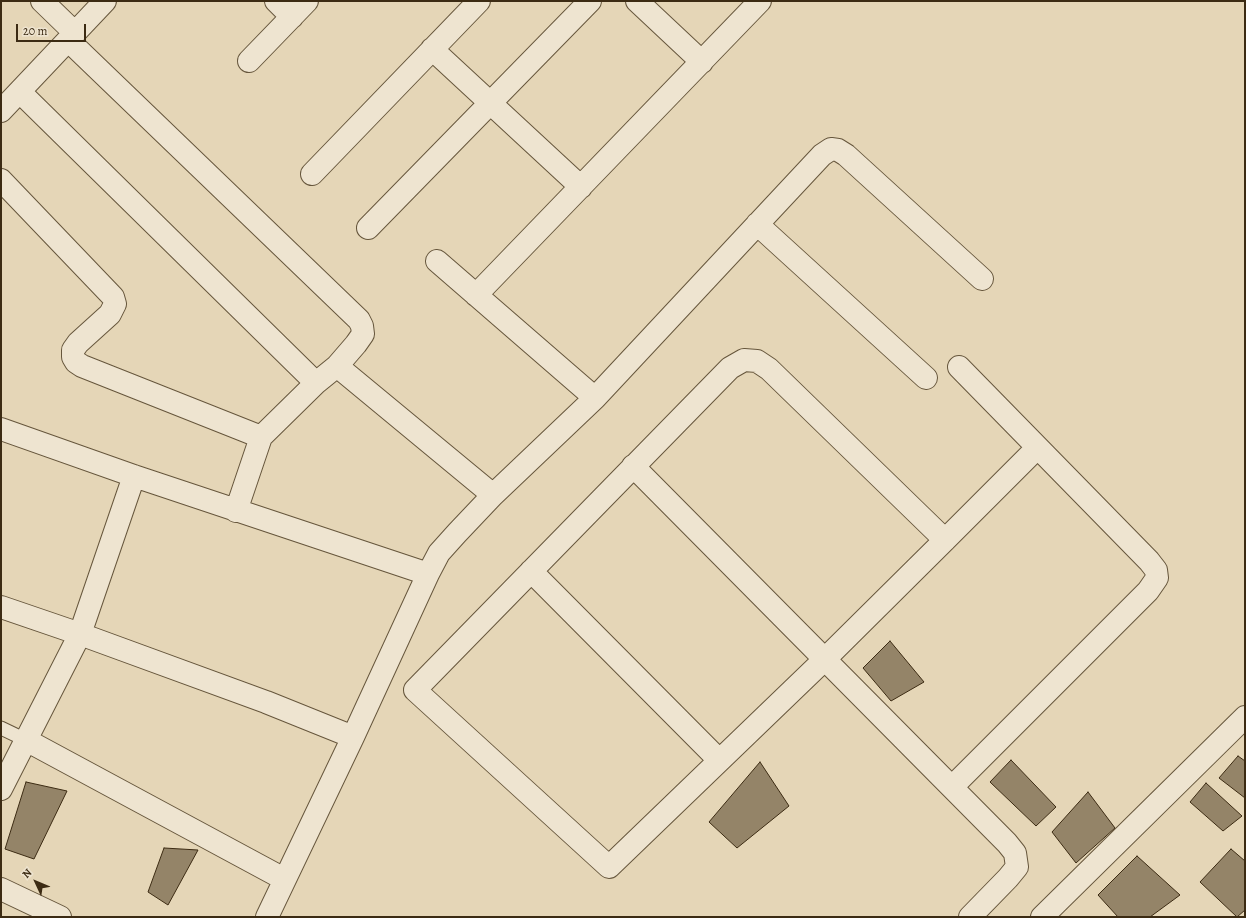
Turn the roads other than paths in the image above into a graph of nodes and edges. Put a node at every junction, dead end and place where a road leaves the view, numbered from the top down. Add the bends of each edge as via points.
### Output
1 (42, 1) edge
2 (105, 1) edge
3 (276, 1) edge
4 (307, 1) edge
5 (479, 1) edge
6 (590, 1) edge
7 (637, 1) edge
8 (760, 1) edge
9 (292, 17) junction
10 (72, 37) junction
11 (432, 49) junction
12 (249, 61) dead end
13 (702, 62) junction
14 (20, 92) junction
15 (490, 103) junction
16 (1, 111) edge
17 (312, 174) dead end
18 (1, 180) edge
19 (581, 187) junction
20 (757, 224) junction
21 (368, 228) dead end
22 (437, 261) dead end
23 (982, 279) dead end
24 (476, 295) junction
25 (337, 366) junction
26 (959, 367) dead end
27 (926, 378) dead end
28 (316, 383) junction
29 (595, 398) junction
30 (1, 430) edge
31 (260, 437) junction
32 (1037, 448) junction
33 (633, 466) junction
34 (134, 476) junction
35 (493, 494) junction
36 (236, 511) junction
37 (945, 540) junction
38 (531, 571) junction
39 (428, 574) junction
40 (1, 607) edge
41 (80, 634) junction
42 (824, 659) junction
43 (1245, 717) edge
44 (1, 728) edge
45 (353, 737) junction
46 (26, 740) junction
47 (719, 760) junction
48 (952, 787) junction
49 (1, 789) edge
50 (284, 879) junction
51 (1, 889) edge
52 (60, 917) edge
53 (267, 917) edge
54 (970, 917) edge
55 (1042, 917) edge

1 - 10 street
2 - 10 street
3 - 9 street
4 - 9 street
5 - 11 street
6 - 15 street
7 - 13 street
8 - 13 street
9 - 12 street
10 - 14 street
10 - 25 street via 359,320 363,334
11 - 15 street
11 - 17 street
13 - 19 street
14 - 16 street
14 - 28 street
15 - 19 street
15 - 21 street
18 - 31 street via 113,298 115,304 110,314 73,350 76,362
19 - 24 street
20 - 23 street via 822,155 831,150 838,150
20 - 27 street
20 - 29 street
22 - 24 street
24 - 29 street
25 - 28 street
25 - 35 street
26 - 32 street
28 - 31 street
29 - 35 street
30 - 34 street
31 - 36 street
32 - 37 street
32 - 48 street via 1149,561 1156,570 1157,578
33 - 37 street via 730,368 744,360 757,361 769,368
33 - 38 street
33 - 42 street
34 - 36 street
34 - 41 street
35 - 39 street via 439,553
36 - 39 street
37 - 42 street
38 - 47 street
38 - 47 street via 415,690 609,866
39 - 45 street
40 - 41 street
41 - 45 street via 266,702
41 - 46 street
42 - 47 street
42 - 48 street
43 - 55 street
44 - 46 lane
45 - 50 street
46 - 49 street
46 - 50 street
48 - 54 street via 1007,843 1014,853 1017,867
50 - 53 street
51 - 52 street

